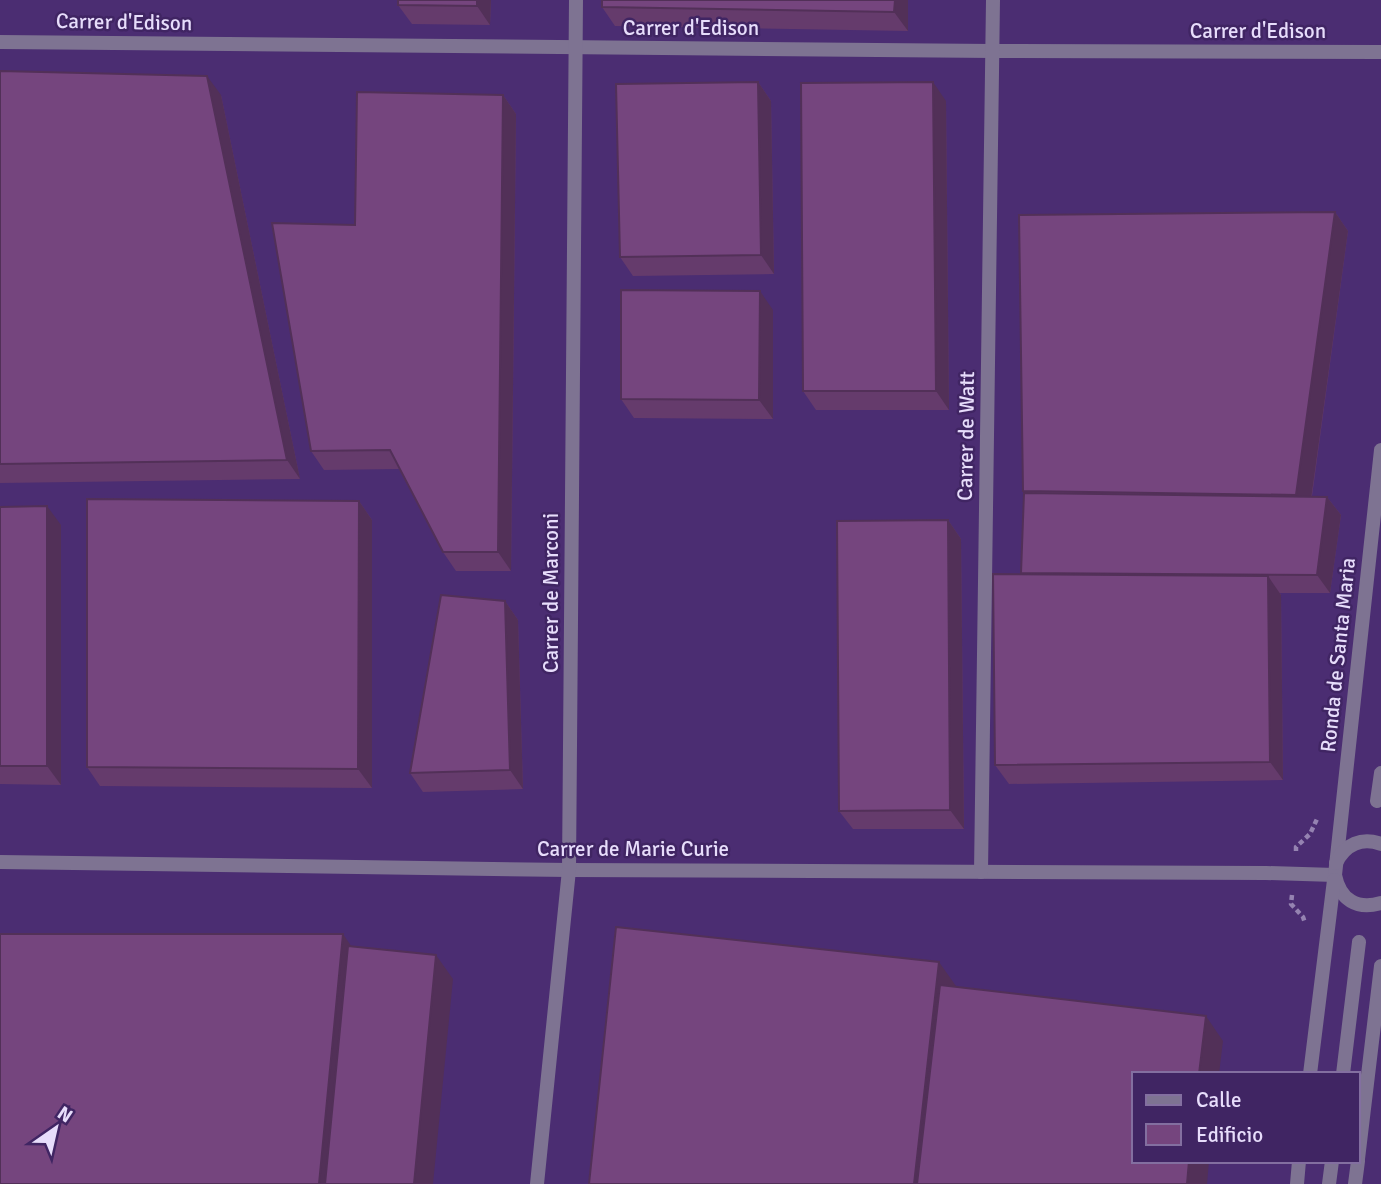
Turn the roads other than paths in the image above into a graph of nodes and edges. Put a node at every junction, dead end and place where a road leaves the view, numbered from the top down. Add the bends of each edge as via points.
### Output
1 (576, 0) edge
2 (993, 0) edge
3 (0, 42) edge
4 (576, 48) junction
5 (993, 51) junction
6 (1381, 52) edge
7 (1381, 450) edge
8 (1381, 773) edge
9 (1377, 801) dead end
10 (1381, 844) edge
11 (0, 862) edge
12 (569, 870) junction
13 (1335, 870) junction
14 (981, 872) junction
15 (1381, 903) edge
16 (1359, 942) dead end
17 (1381, 965) edge
18 (1310, 1072) edge
19 (1343, 1072) edge
20 (1360, 1143) edge
21 (1299, 1163) edge
22 (1332, 1163) edge
23 (1358, 1163) edge
24 (537, 1184) edge
25 (1297, 1184) edge
26 (1329, 1184) edge
27 (1355, 1184) edge

1 - 4 street, Carrer de Marconi
2 - 5 street, Carrer de Watt
3 - 4 street, Carrer d'Edison
4 - 5 street, Carrer d'Edison
4 - 12 street, Carrer de Marconi
5 - 6 street, Carrer d'Edison
5 - 14 street, Carrer de Watt
7 - 13 street, Ronda de Santa Maria
8 - 9 street
10 - 13 street via 1366,841 1347,848
11 - 12 street, Carrer de Marie Curie
12 - 14 street, Carrer de Marie Curie
12 - 24 street, Carrer de Marconi
13 - 14 street, Carrer de Marie Curie
13 - 15 street via 1337,886 1350,902
13 - 18 street, Ronda de Santa Maria
16 - 19 street
17 - 20 street
21 - 25 street
22 - 26 street
23 - 27 street

